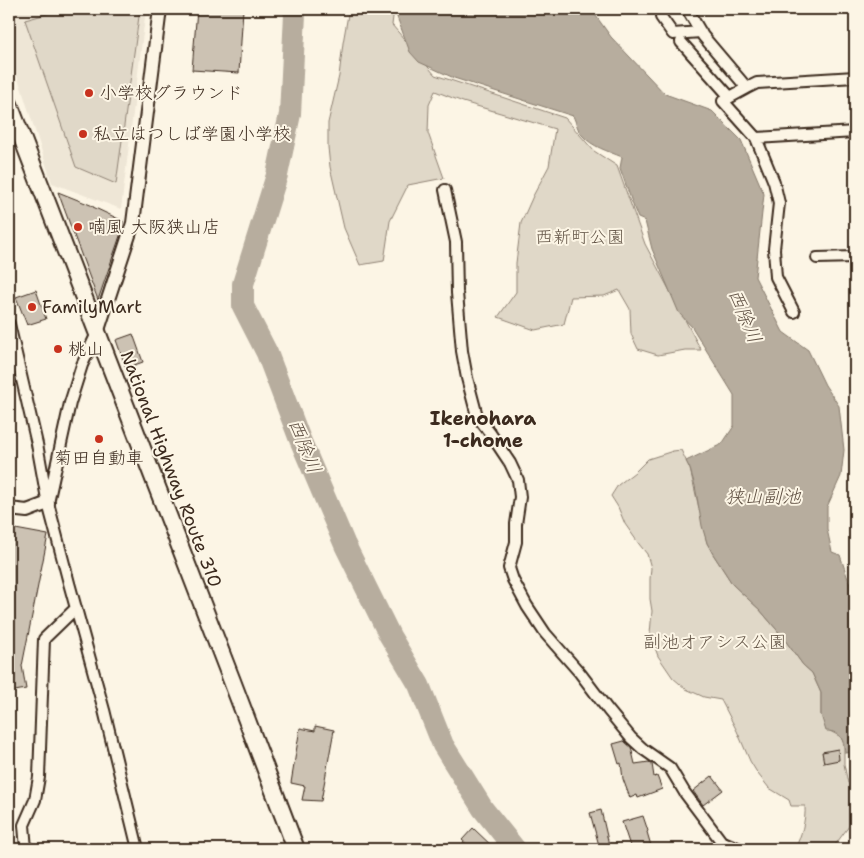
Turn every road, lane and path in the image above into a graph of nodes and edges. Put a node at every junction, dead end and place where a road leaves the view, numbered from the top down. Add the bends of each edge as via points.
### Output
1 (160, 9) edge
2 (687, 9) edge
3 (661, 17) dead end
4 (701, 32) junction
5 (681, 42) dead end
6 (855, 77) edge
7 (746, 88) junction
8 (730, 97) junction
9 (9, 104) edge
10 (855, 132) edge
11 (756, 138) junction
12 (446, 190) dead end
13 (855, 257) edge
14 (817, 258) dead end
15 (794, 312) dead end
16 (9, 328) edge
17 (97, 333) junction
18 (48, 503) junction
19 (9, 509) edge
20 (76, 608) junction
21 (26, 849) edge
22 (138, 849) edge
23 (296, 849) edge
24 (740, 849) edge

1 - 17 street via 133,223
2 - 4 street
3 - 4 street via 674,34
4 - 7 street
5 - 8 street
6 - 7 street via 757,83
7 - 8 street
8 - 11 street via 723,101
9 - 17 highway, National Highway Route 310
10 - 11 street
11 - 15 street via 779,202 774,249 776,277
12 - 24 street via 456,242 460,332 467,378 477,416 518,480 520,497 516,542 509,568 513,580 545,633 631,738 670,768 720,841
13 - 14 street
16 - 18 street
17 - 18 street via 70,403
17 - 23 highway, National Highway Route 310
18 - 19 street via 27,511
18 - 20 street
20 - 21 street via 44,639 39,777 24,824
20 - 22 street

